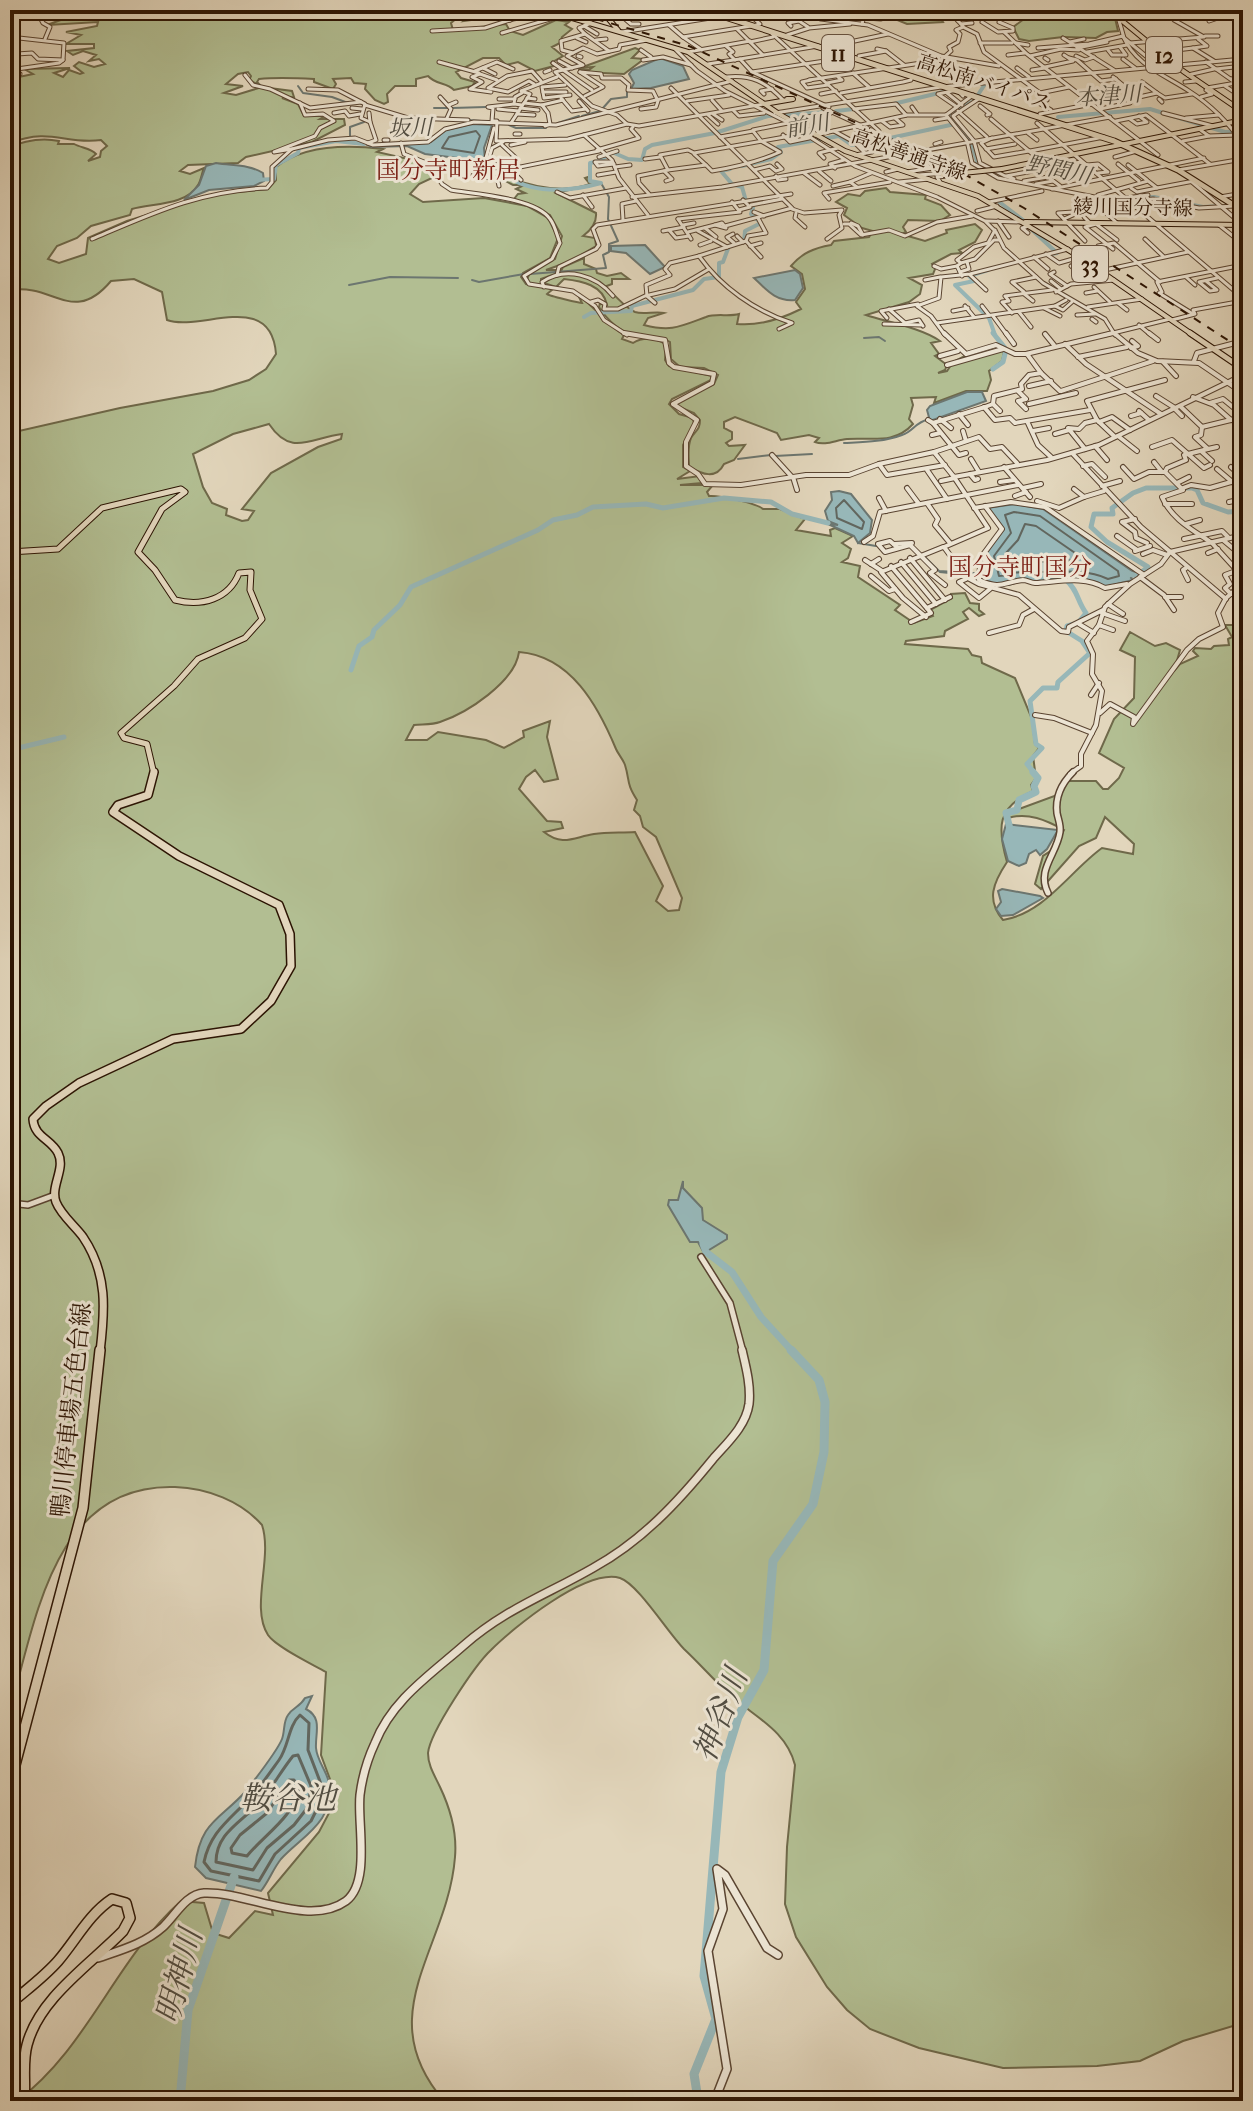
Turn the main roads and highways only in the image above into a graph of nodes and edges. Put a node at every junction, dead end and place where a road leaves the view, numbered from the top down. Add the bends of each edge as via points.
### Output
1 (545, 10) edge
2 (601, 10) edge
3 (703, 10) edge
4 (709, 10) edge
5 (552, 12) edge
6 (565, 13) edge
7 (1114, 13) edge
8 (721, 16) junction
9 (753, 27) junction
10 (620, 31) junction
11 (786, 35) junction
12 (856, 57) junction
13 (889, 68) junction
14 (944, 91) junction
15 (978, 96) junction
16 (785, 100) road end
17 (764, 104) junction
18 (1243, 112) edge
19 (1243, 120) edge
20 (1068, 124) junction
21 (1127, 145) junction
22 (1169, 164) junction
23 (929, 178) junction
24 (1231, 204) edge
25 (1022, 222) junction
26 (1243, 225) edge
27 (1243, 372) edge
28 (10, 552) edge
29 (10, 1784) edge
30 (10, 2004) edge
31 (24, 2101) edge

1 - 5 main road, 高松善通寺線 / 33
2 - 10 main road
3 - 8 highway, 高松南バイパス / 11
4 - 8 highway, 高松南バイパス / 11
5 - 6 main road, 高松善通寺線 / 33
6 - 10 main road, 高松善通寺線 / 33
7 - 18 main road, 12 via 1184,72
8 - 9 highway, 高松南バイパス / 11
9 - 11 highway, 高松南バイパス / 11
9 - 11 highway, 高松南バイパス / 11
10 - 17 main road, 高松善通寺線 / 33 via 688,52
11 - 12 highway, 高松南バイパス / 11
11 - 12 highway, 高松南バイパス / 11
12 - 13 highway, 高松南バイパス / 11
13 - 14 highway, 高松南バイパス / 11
13 - 14 highway, 高松南バイパス / 11
14 - 15 highway, 高松南バイパス / 11
14 - 15 highway, 高松南バイパス / 11
15 - 20 highway, 高松南バイパス / 11
15 - 20 highway, 高松南バイパス / 11
16 - 17 main road
17 - 23 main road, 高松善通寺線 / 33 via 813,139
19 - 21 main road
20 - 21 highway, 高松南バイパス / 11
21 - 22 highway, 高松南バイパス / 11
21 - 22 highway, 高松南バイパス / 11
21 - 23 main road, bridge
22 - 24 highway, 高松南バイパス / 11
23 - 25 main road, 高松善通寺線 / 33 via 970,192
25 - 26 main road, 綾川国分寺線
25 - 27 main road, 高松善通寺線 / 33
28 - 29 main road, 鴨川停車場五色台線 via 58,549 102,508 181,489 185,492 162,509 138,552 175,600 216,598 233,588 239,573 251,572 248,581 260,625 245,639 195,661 122,731 124,738 147,744 155,762 153,786 148,795 118,805 113,812 179,856 279,905 292,959 272,999 246,1027 173,1039 83,1082 36,1115 33,1127 60,1160 57,1205 94,1254 105,1308 83,1508
30 - 31 main road via 69,1950 100,1905 118,1899 128,1906 128,1925 33,2027

